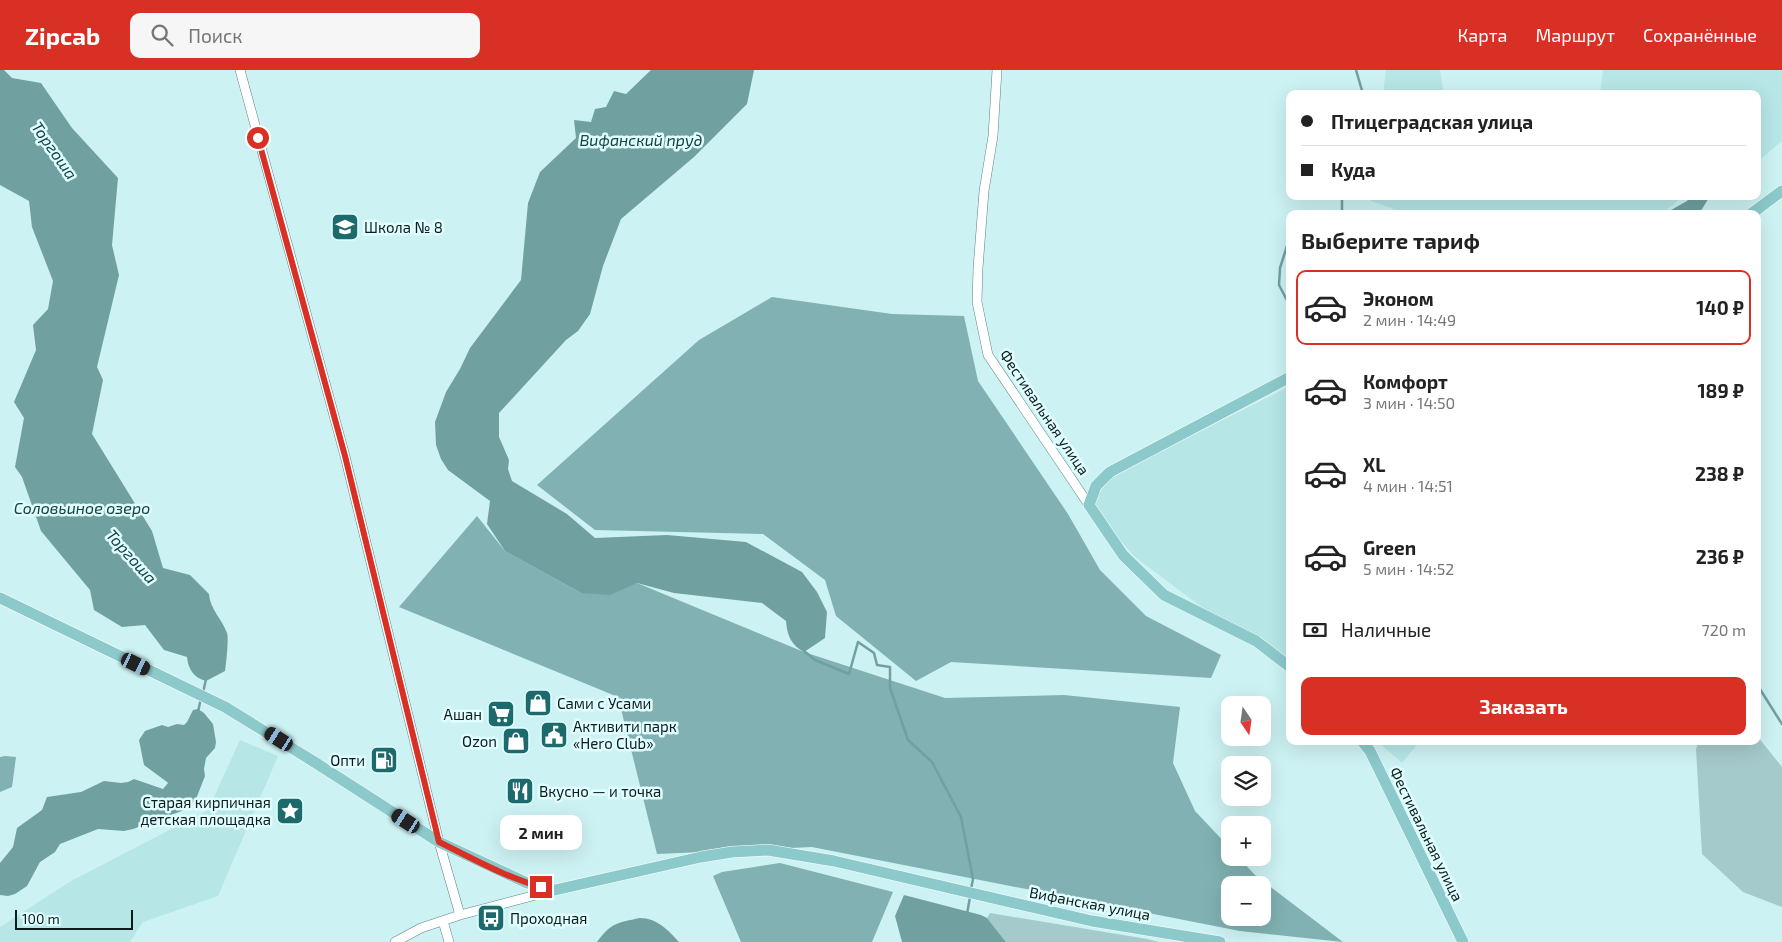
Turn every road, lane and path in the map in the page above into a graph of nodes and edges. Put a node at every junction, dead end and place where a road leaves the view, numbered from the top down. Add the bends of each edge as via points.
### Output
1 (240, 70) edge
2 (997, 70) edge
3 (1781, 194) edge
4 (1757, 210) edge
5 (1286, 379) edge
6 (1089, 505) junction
7 (0, 598) edge
8 (1286, 664) edge
9 (1365, 745) edge
10 (439, 842) junction
11 (555, 890) junction
12 (460, 915) junction
13 (443, 921) junction
14 (395, 942) edge
15 (449, 942) edge
16 (1220, 942) edge
17 (1463, 942) edge

1 - 10 street via 345,456
2 - 6 street, Фестивальная улица via 992,145 984,191 977,302 988,355
3 - 4 main road
5 - 6 main road via 1110,472 1096,486
6 - 8 main road, Фестивальная улица via 1123,555 1164,595 1256,641
7 - 10 main road via 225,708
9 - 17 main road, Фестивальная улица
10 - 11 main road via 527,883
10 - 12 street
11 - 12 street
11 - 16 main road, Вифанская улица via 701,857 768,850 834,860 1092,921
12 - 13 street
13 - 14 street
13 - 15 street

